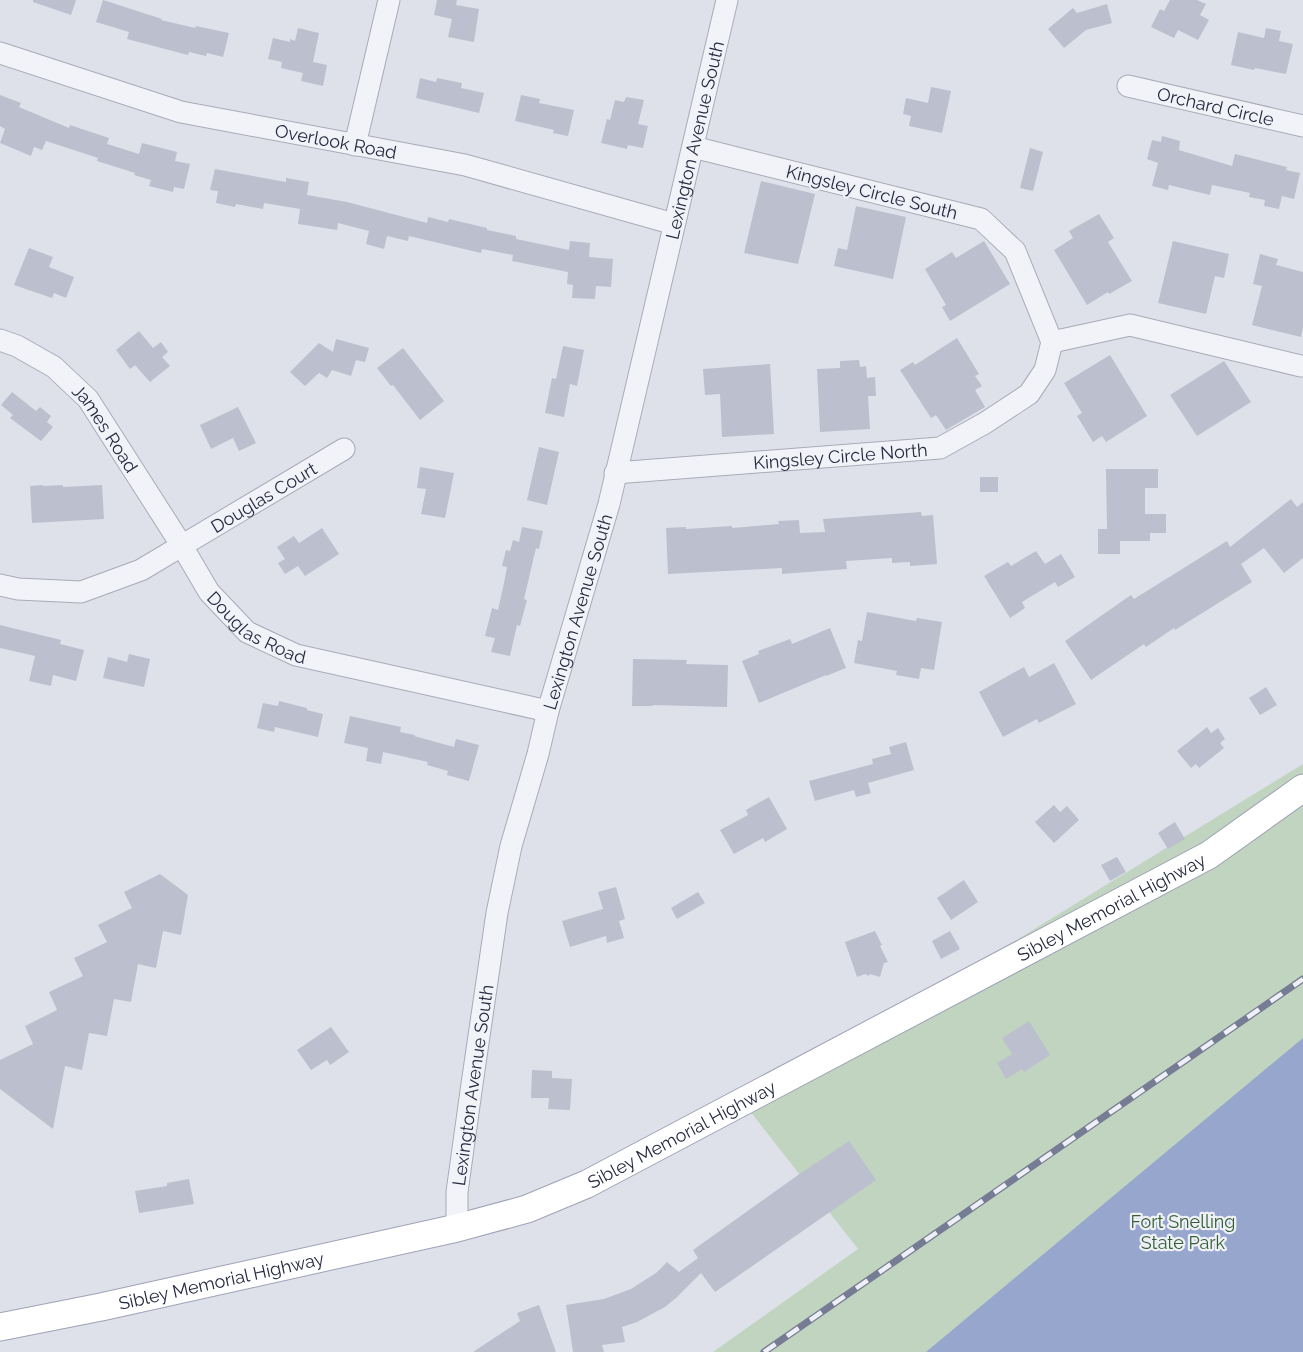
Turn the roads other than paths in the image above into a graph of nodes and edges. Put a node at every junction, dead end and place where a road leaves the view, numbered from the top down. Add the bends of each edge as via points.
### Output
1 (389, 0) edge
2 (728, 0) edge
3 (0, 52) edge
4 (1128, 86) dead end
5 (1303, 126) edge
6 (355, 145) junction
7 (693, 147) junction
8 (674, 224) junction
9 (0, 340) edge
10 (1052, 342) junction
11 (1300, 366) dead end
12 (344, 449) dead end
13 (615, 473) junction
14 (182, 546) junction
15 (0, 585) edge
16 (548, 711) junction
17 (1303, 788) edge
18 (457, 1228) junction
19 (0, 1328) edge

1 - 6 street
2 - 7 street, Lexington Avenue South
3 - 6 street, Overlook Road via 182,112
4 - 5 street, Orchard Circle
6 - 8 street, Overlook Road via 465,165
7 - 8 street, Lexington Avenue South
7 - 10 street, Kingsley Circle South via 981,219 1015,251
8 - 13 street, Lexington Avenue South
9 - 14 street, James Road via 54,367 88,399
10 - 11 street via 1130,325
10 - 13 street, Kingsley Circle North via 1045,370 1029,394 940,448
12 - 14 street, Douglas Court
13 - 16 street, Lexington Avenue South
14 - 15 street via 141,570 81,592
14 - 16 street, Douglas Road via 209,592 247,633 296,655
16 - 18 street, Lexington Avenue South via 497,913 457,1192
17 - 18 main road, Sibley Memorial Highway via 1209,855 587,1184 527,1209
18 - 19 main road, Sibley Memorial Highway

